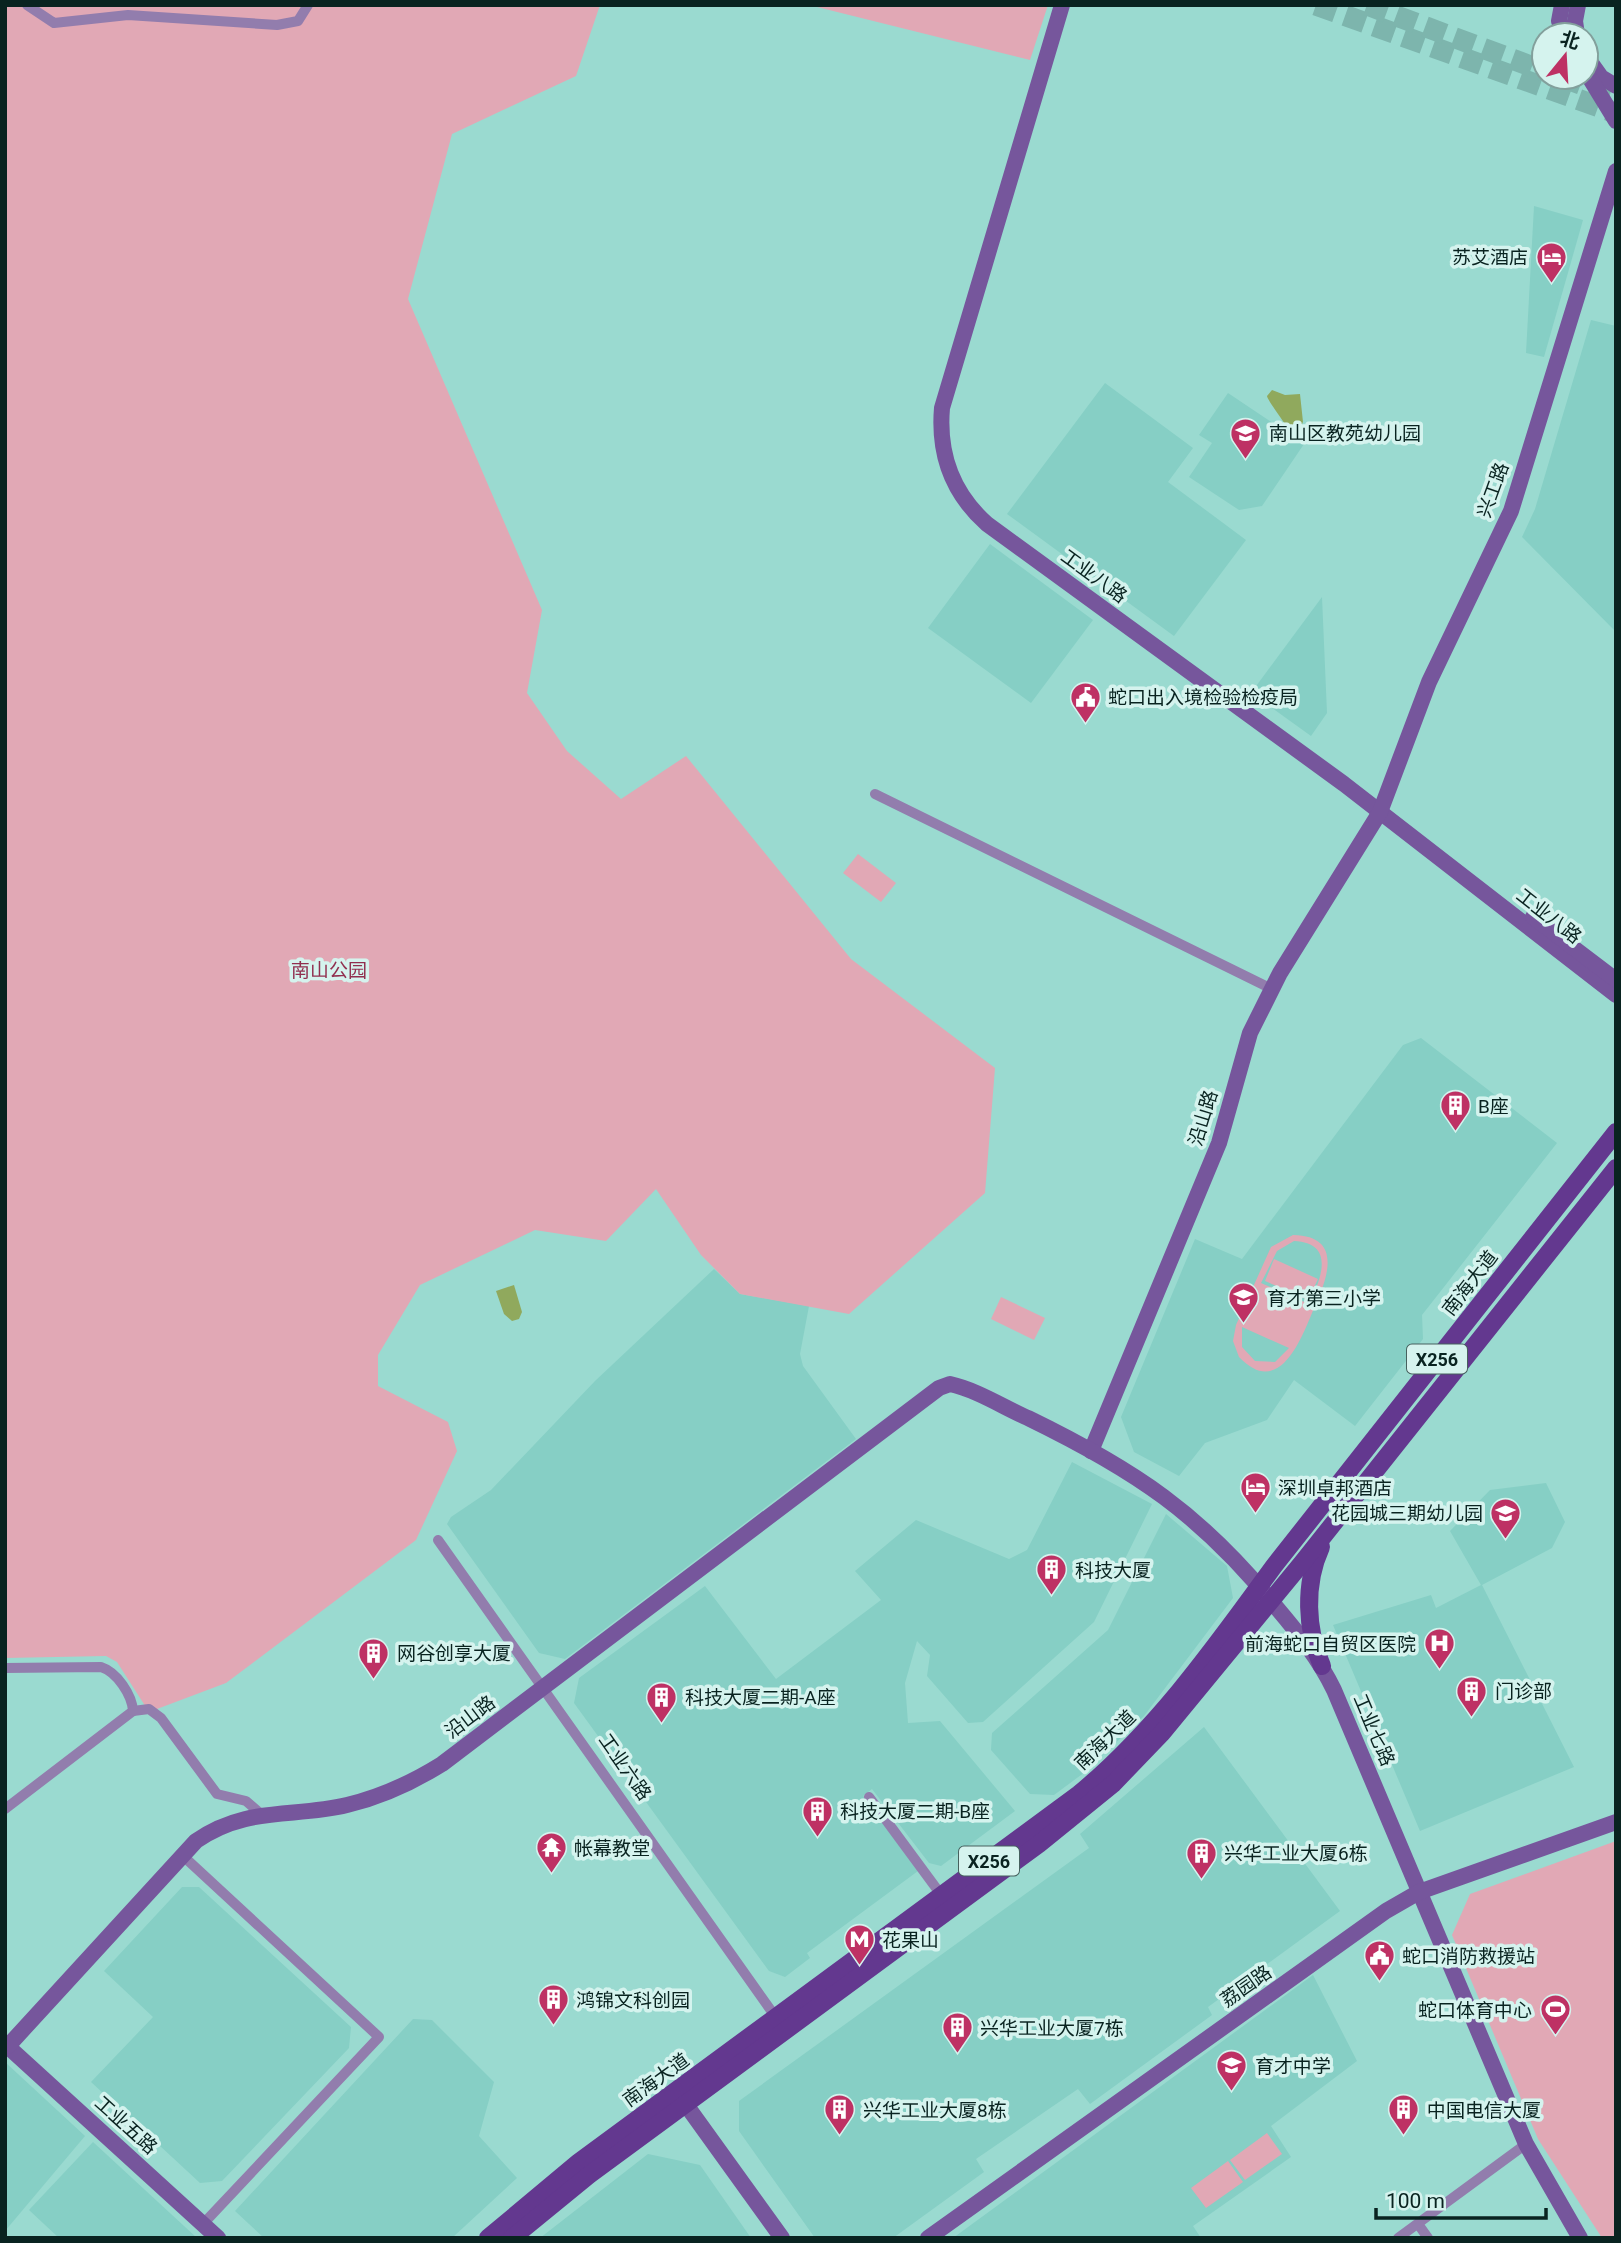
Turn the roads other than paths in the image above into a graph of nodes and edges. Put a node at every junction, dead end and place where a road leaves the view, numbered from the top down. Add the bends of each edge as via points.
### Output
1 (27, 5) edge
2 (308, 5) edge
3 (1062, 5) edge
4 (1072, 5) edge
5 (1570, 6) edge
6 (1559, 21) edge
7 (1600, 76) edge
8 (1616, 86) edge
9 (1598, 91) edge
10 (1616, 121) edge
11 (1616, 171) edge
12 (875, 794) dead end
13 (1381, 807) junction
14 (1616, 980) edge
15 (1272, 989) junction
16 (1616, 995) edge
17 (1616, 1132) edge
18 (1616, 1168) edge
19 (956, 1385) joint
20 (1091, 1451) junction
21 (1331, 1528) junction
22 (438, 1540) dead end
23 (1265, 1593) junction
24 (1322, 1666) junction
25 (5, 1668) edge
26 (544, 1688) junction
27 (133, 1711) junction
28 (869, 1797) dead end
29 (5, 1809) edge
30 (261, 1814) junction
31 (1616, 1822) edge
32 (182, 1855) junction
33 (1419, 1892) junction
34 (942, 1896) junction
35 (777, 2019) junction
36 (7, 2045) edge
37 (681, 2098) junction
38 (1526, 2144) junction
39 (203, 2224) junction
40 (1418, 2224) junction
41 (218, 2238) edge
42 (488, 2238) edge
43 (512, 2238) edge
44 (782, 2238) edge
45 (928, 2238) edge
46 (1398, 2238) edge
47 (1428, 2238) edge
48 (1580, 2238) edge

1 - 2 street via 54,23 128,15 277,25 298,21
3 - 13 street, 工业八路 via 946,391 940,426 952,480 969,508 987,524
4 - 13 street, 工业八路 via 956,394 952,444 961,477 976,502 992,516
5 - 6 street
7 - 8 street
9 - 10 street
11 - 13 street, 兴工路 via 1511,511 1429,682
12 - 15 street
13 - 14 street, 工业八路
13 - 15 street, 沿山路
13 - 16 street, 工业八路
15 - 20 street, 沿山路 via 1250,1033 1219,1143
17 - 23 main road, 南海大道 / X256
18 - 21 main road, 南海大道 / X256
19 - 20 street, 工业七路
19 - 26 street, 沿山路 via 939,1388
20 - 23 street, 工业七路 via 1151,1485 1194,1517
21 - 23 main road, 南海大道 / X256
21 - 24 main road via 1318,1553 1309,1603
22 - 26 street, 工业六路
23 - 24 street, 工业七路
23 - 34 main road, 南海大道 / X256 via 1227,1631 1129,1749 1079,1794
23 - 37 main road, 南海大道 / X256 via 1161,1734 1088,1805
24 - 33 street, 工业七路
25 - 27 street via 108,1669 132,1700
26 - 30 street, 沿山路 via 442,1764 400,1787 348,1805
26 - 35 street, 工业六路
27 - 29 street
27 - 30 street via 149,1709 161,1718 217,1794 246,1801
28 - 34 street
30 - 32 street, 沿山路 via 211,1830
31 - 33 street, 荔园路
32 - 36 street, 沿山路
32 - 39 street via 379,2037
33 - 38 street, 工业七路
33 - 45 street, 荔园路
34 - 35 main road, 南海大道 / X256
35 - 37 main road, 南海大道 / X256
36 - 39 street, 工业五路
37 - 42 main road, 南海大道 / X256 via 579,2162
37 - 43 main road, 南海大道 / X256
37 - 44 street
38 - 40 street
38 - 48 street, 工业七路
39 - 41 street, 工业五路
40 - 46 street
40 - 47 street

